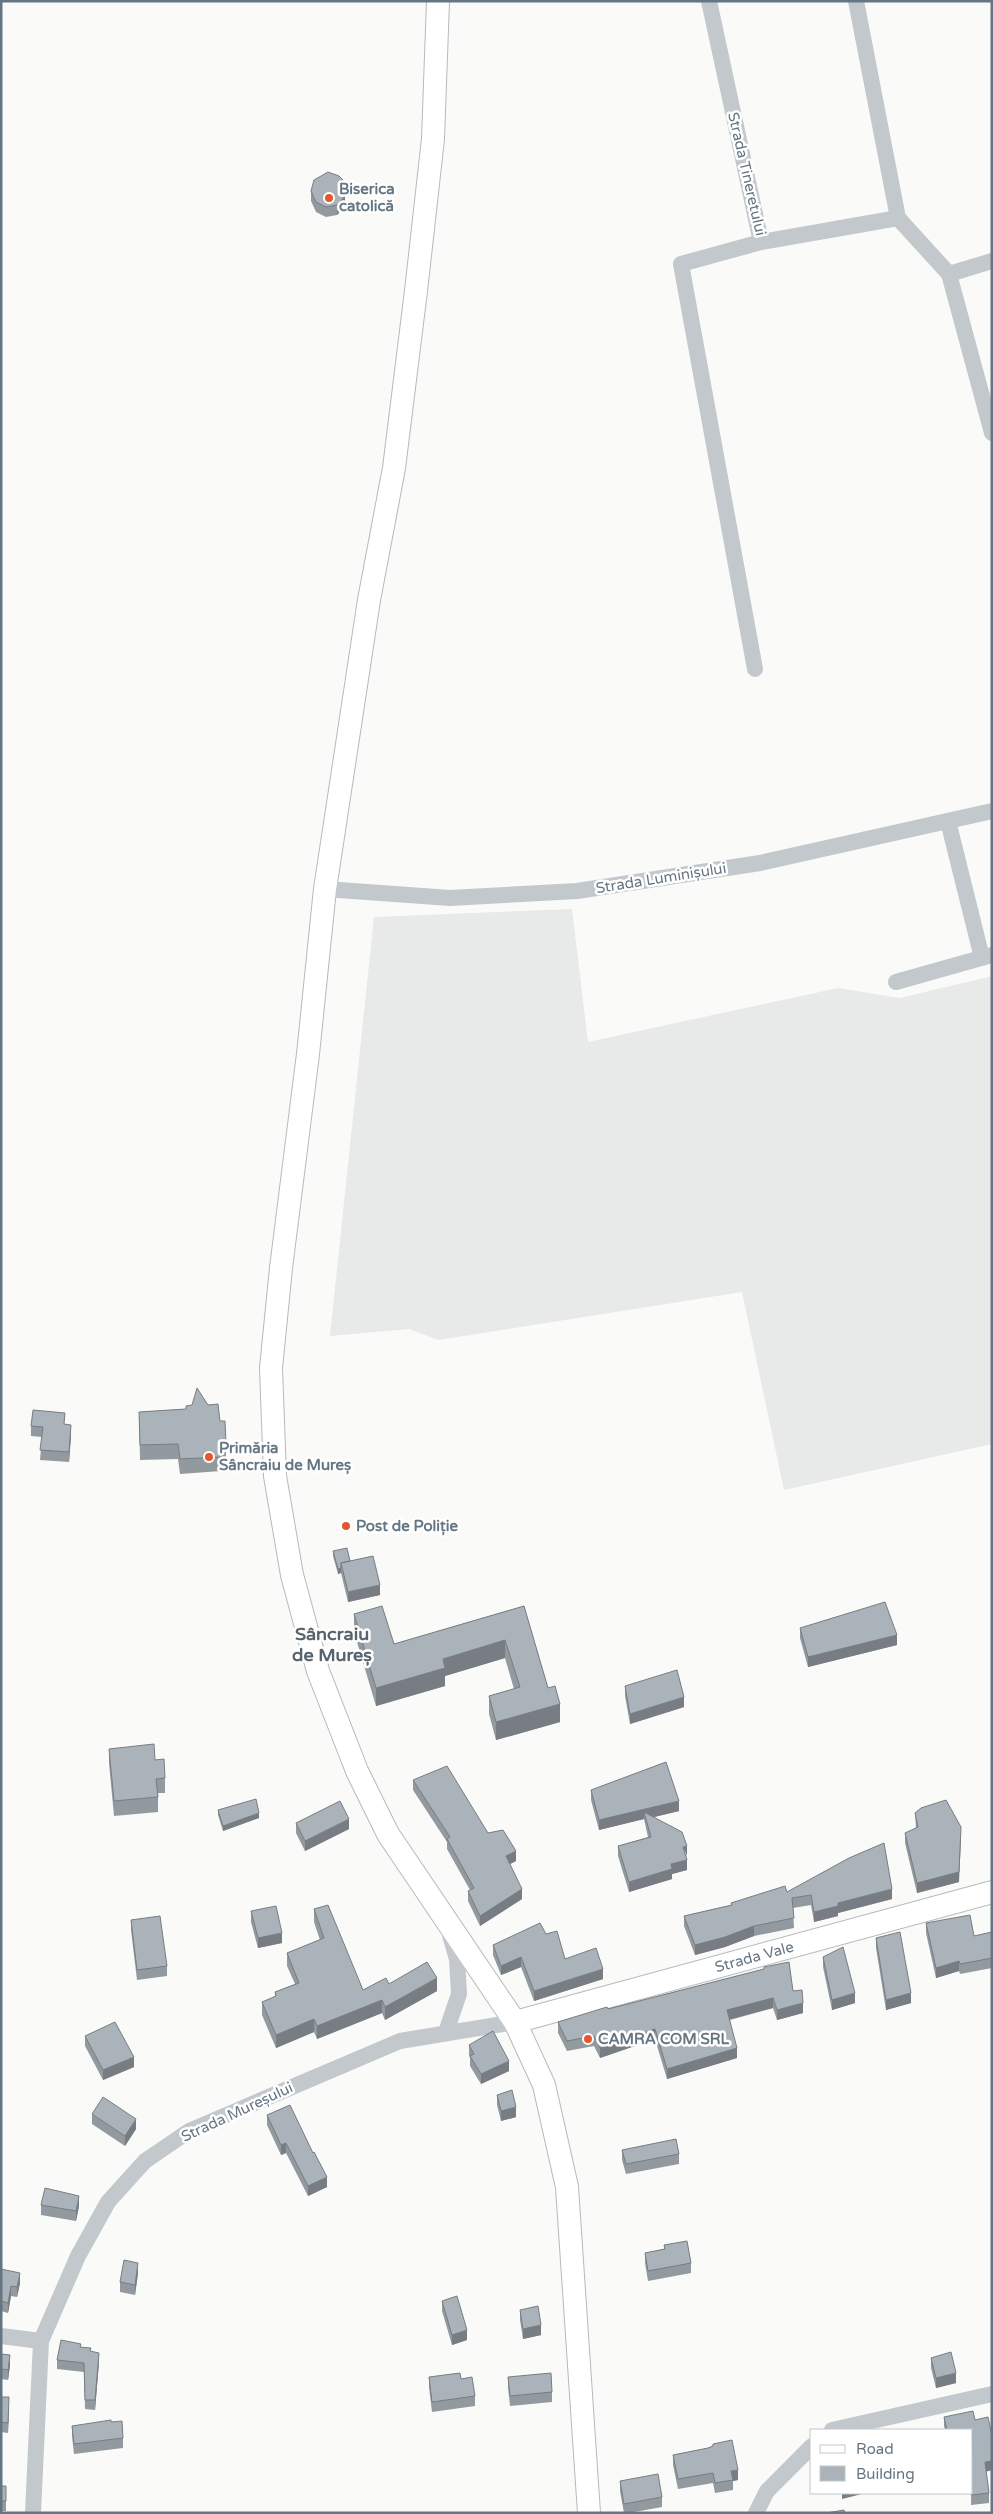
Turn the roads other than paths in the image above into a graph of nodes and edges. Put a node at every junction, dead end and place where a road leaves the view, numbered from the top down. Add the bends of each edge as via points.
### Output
1 (438, 1) edge
2 (709, 1) edge
3 (856, 1) edge
4 (898, 218) junction
5 (761, 242) junction
6 (992, 261) edge
7 (949, 274) junction
8 (992, 433) edge
9 (755, 669) dead end
10 (992, 811) edge
11 (948, 821) junction
12 (325, 889) junction
13 (987, 956) edge
14 (896, 982) dead end
15 (992, 1892) edge
16 (445, 1920) junction
17 (515, 2022) junction
18 (446, 2032) junction
19 (1, 2336) edge
20 (41, 2341) junction
21 (992, 2394) edge
22 (836, 2429) edge
23 (810, 2448) edge
24 (33, 2513) edge
25 (589, 2513) edge
26 (756, 2513) edge

1 - 12 main road via 433,139 395,458 369,600
2 - 5 street, Strada Tineretului
3 - 4 street
4 - 5 street, Strada Tineretului
4 - 7 street
5 - 9 street via 681,264
6 - 7 street
7 - 8 street
10 - 11 street, Strada Luminișului
11 - 12 street, Strada Luminișului via 760,863 577,891 450,898
11 - 13 street
12 - 16 main road via 271,1368 274,1476 292,1574 318,1671 357,1771 388,1834
13 - 14 street
15 - 17 main road, Strada Vale
16 - 17 main road
16 - 18 street via 457,1958 459,1994
17 - 18 street, Strada Mureșului
17 - 25 main road via 544,2086 567,2187
18 - 20 street, Strada Mureșului via 400,2041 279,2091 189,2131 145,2161 108,2202 78,2256
19 - 20 street
20 - 24 street, Strada Mureșului
21 - 22 street
23 - 26 street via 767,2491

